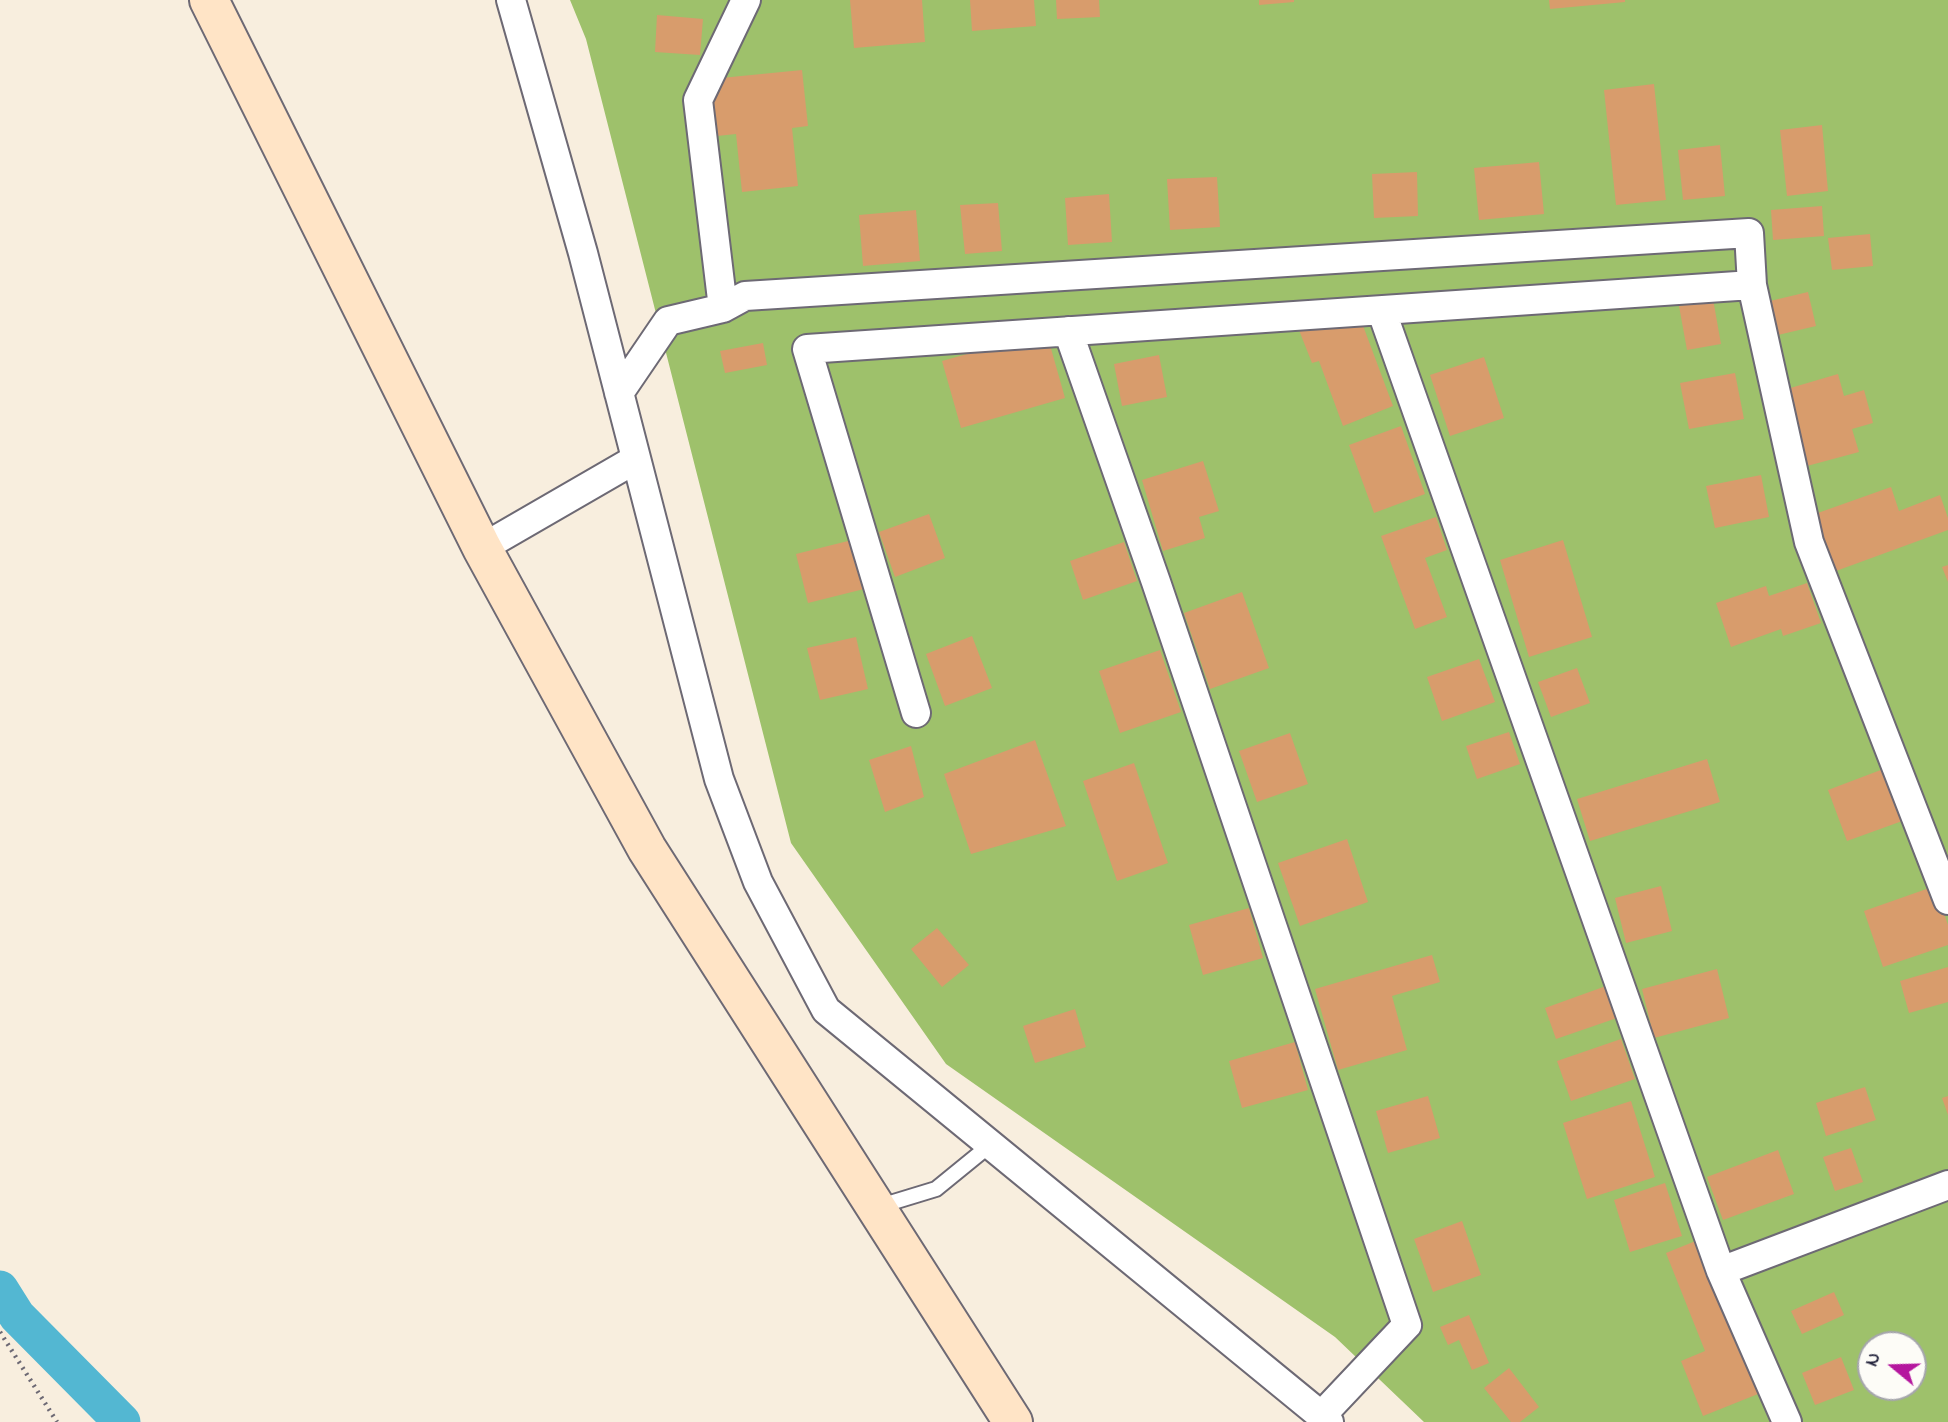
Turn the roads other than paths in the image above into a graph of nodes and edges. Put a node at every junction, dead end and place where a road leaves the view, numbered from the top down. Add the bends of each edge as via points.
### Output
1 (209, 0) edge
2 (511, 0) edge
3 (746, 0) edge
4 (1752, 285) junction
5 (723, 308) junction
6 (1382, 312) junction
7 (1068, 331) junction
8 (619, 393) junction
9 (636, 459) junction
10 (482, 548) junction
11 (916, 713) dead end
12 (1948, 900) edge
13 (990, 1145) junction
14 (1948, 1185) edge
15 (874, 1208) junction
16 (1721, 1271) junction
17 (1325, 1419) edge
18 (1013, 1422) edge
19 (1787, 1422) edge

1 - 10 main road
2 - 8 street
3 - 5 street via 698,100
4 - 5 street via 1749,233 745,296
4 - 6 street
4 - 12 street via 1809,542
5 - 8 street via 668,321
6 - 7 street
6 - 16 street
7 - 11 street via 807,349
7 - 17 street via 1407,1325
8 - 9 street
9 - 10 street
9 - 13 street via 719,779 758,882 826,1010
10 - 15 main road via 648,849
13 - 15 lane via 936,1189
13 - 17 street
14 - 16 street
15 - 18 main road
16 - 19 street

